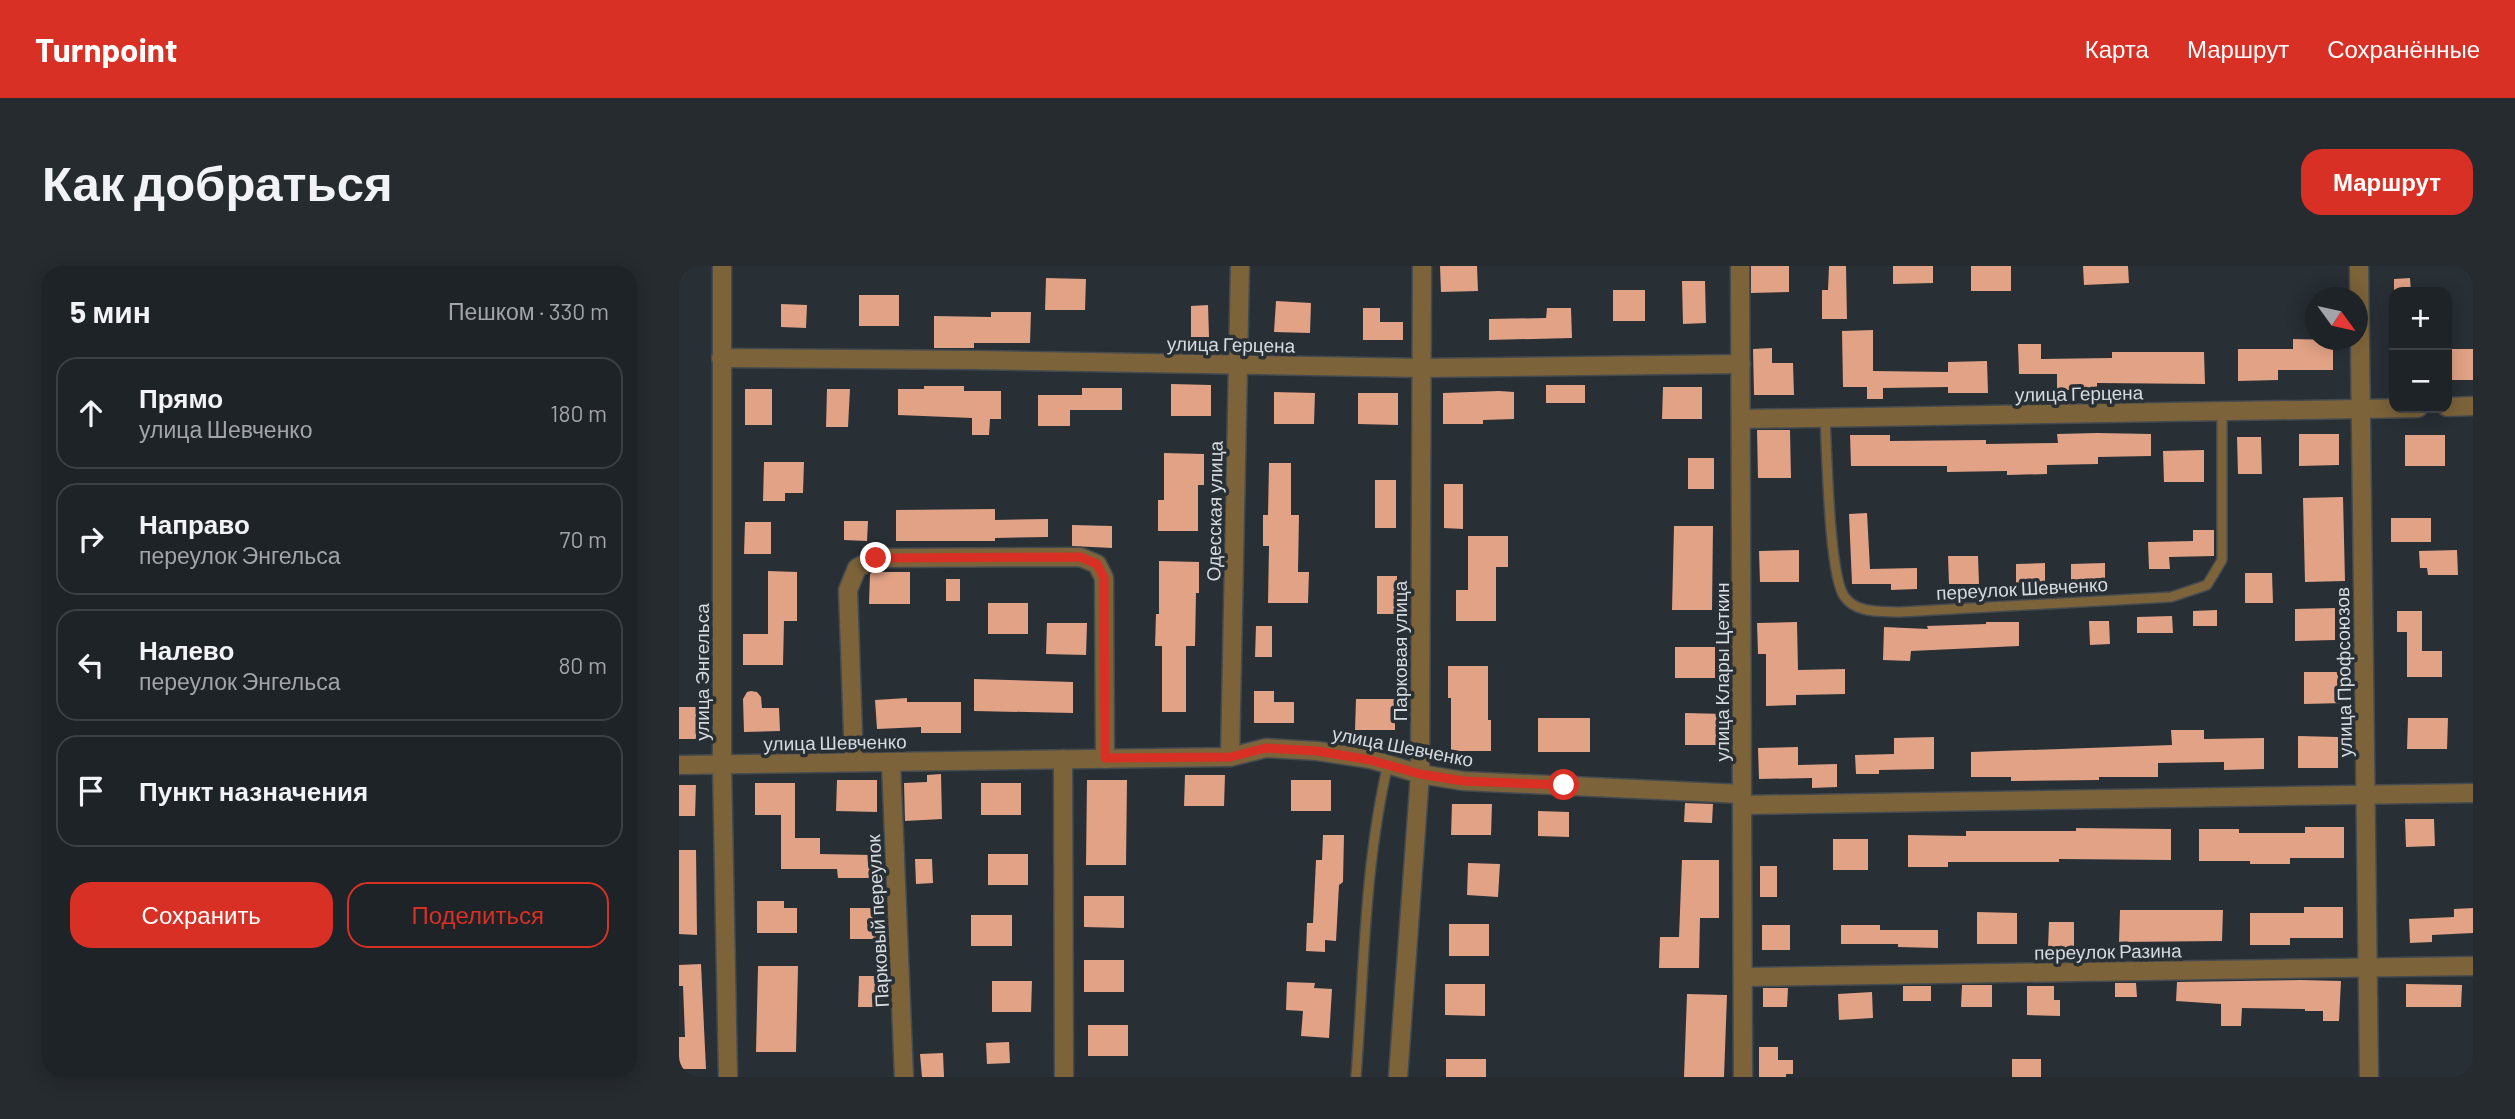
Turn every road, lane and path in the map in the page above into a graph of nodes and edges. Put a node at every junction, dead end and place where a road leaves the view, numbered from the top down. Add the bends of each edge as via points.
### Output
1 (722, 266) edge
2 (1240, 266) edge
3 (1422, 266) edge
4 (1740, 266) edge
5 (2359, 266) edge
6 (721, 358) junction
7 (1741, 364) junction
8 (1238, 366) junction
9 (1421, 368) junction
10 (2473, 406) edge
11 (2452, 407) edge
12 (2361, 409) junction
13 (2389, 409) edge
14 (2222, 412) junction
15 (1741, 419) junction
16 (1825, 419) junction
17 (1230, 757) junction
18 (1105, 758) junction
19 (1063, 759) junction
20 (853, 762) junction
21 (891, 763) junction
22 (722, 764) junction
23 (1388, 764) junction
24 (679, 765) edge
25 (1420, 774) junction
26 (2473, 793) edge
27 (2365, 796) junction
28 (1742, 799) junction
29 (2473, 966) edge
30 (2368, 968) junction
31 (1743, 977) junction
32 (728, 1077) edge
33 (904, 1077) edge
34 (1063, 1077) edge
35 (1356, 1077) edge
36 (1398, 1077) edge
37 (1744, 1077) edge
38 (2369, 1077) edge

1 - 6 street, улица Энгельса
2 - 8 street, Одесская улица
3 - 9 street, Парковая улица
4 - 7 street, улица Клары Цеткин
5 - 12 street, улица Профсоюзов
6 - 8 street, улица Герцена
6 - 22 street, улица Энгельса
7 - 9 street, улица Герцена
7 - 15 street, улица Клары Цеткин
8 - 9 street, улица Герцена
8 - 17 street, Одесская улица
9 - 25 street, Парковая улица
10 - 11 street
12 - 13 street, улица Герцена
12 - 14 street, улица Герцена
12 - 27 street, улица Профсоюзов
14 - 16 street, улица Герцена
14 - 16 lane, переулок Шевченко via 2222,560 2207,585 2171,597 1900,612 1863,610 1845,598 1838,583
15 - 16 street, улица Герцена
15 - 28 street, улица Клары Цеткин
17 - 18 street, улица Шевченко
17 - 23 street, улица Шевченко via 1266,748 1317,751
18 - 19 street, улица Шевченко
18 - 20 street via 1104,578 1097,564 1080,557 876,558 857,568 848,590
19 - 21 street, улица Шевченко
19 - 34 street
20 - 21 street, улица Шевченко
20 - 22 street, улица Шевченко
21 - 33 street, Парковый переулок
22 - 24 street, улица Шевченко
22 - 32 street, улица Энгельса
23 - 25 street, улица Шевченко
23 - 35 lane via 1369,873
25 - 28 street, улица Шевченко via 1463,781
25 - 36 street, Парковая улица
26 - 27 street, улица Шевченко
27 - 28 street, улица Шевченко
27 - 30 street, улица Профсоюзов
28 - 31 street, улица Клары Цеткин
29 - 30 street, переулок Разина
30 - 31 street, переулок Разина
30 - 38 street, улица Профсоюзов
31 - 37 street, улица Клары Цеткин

